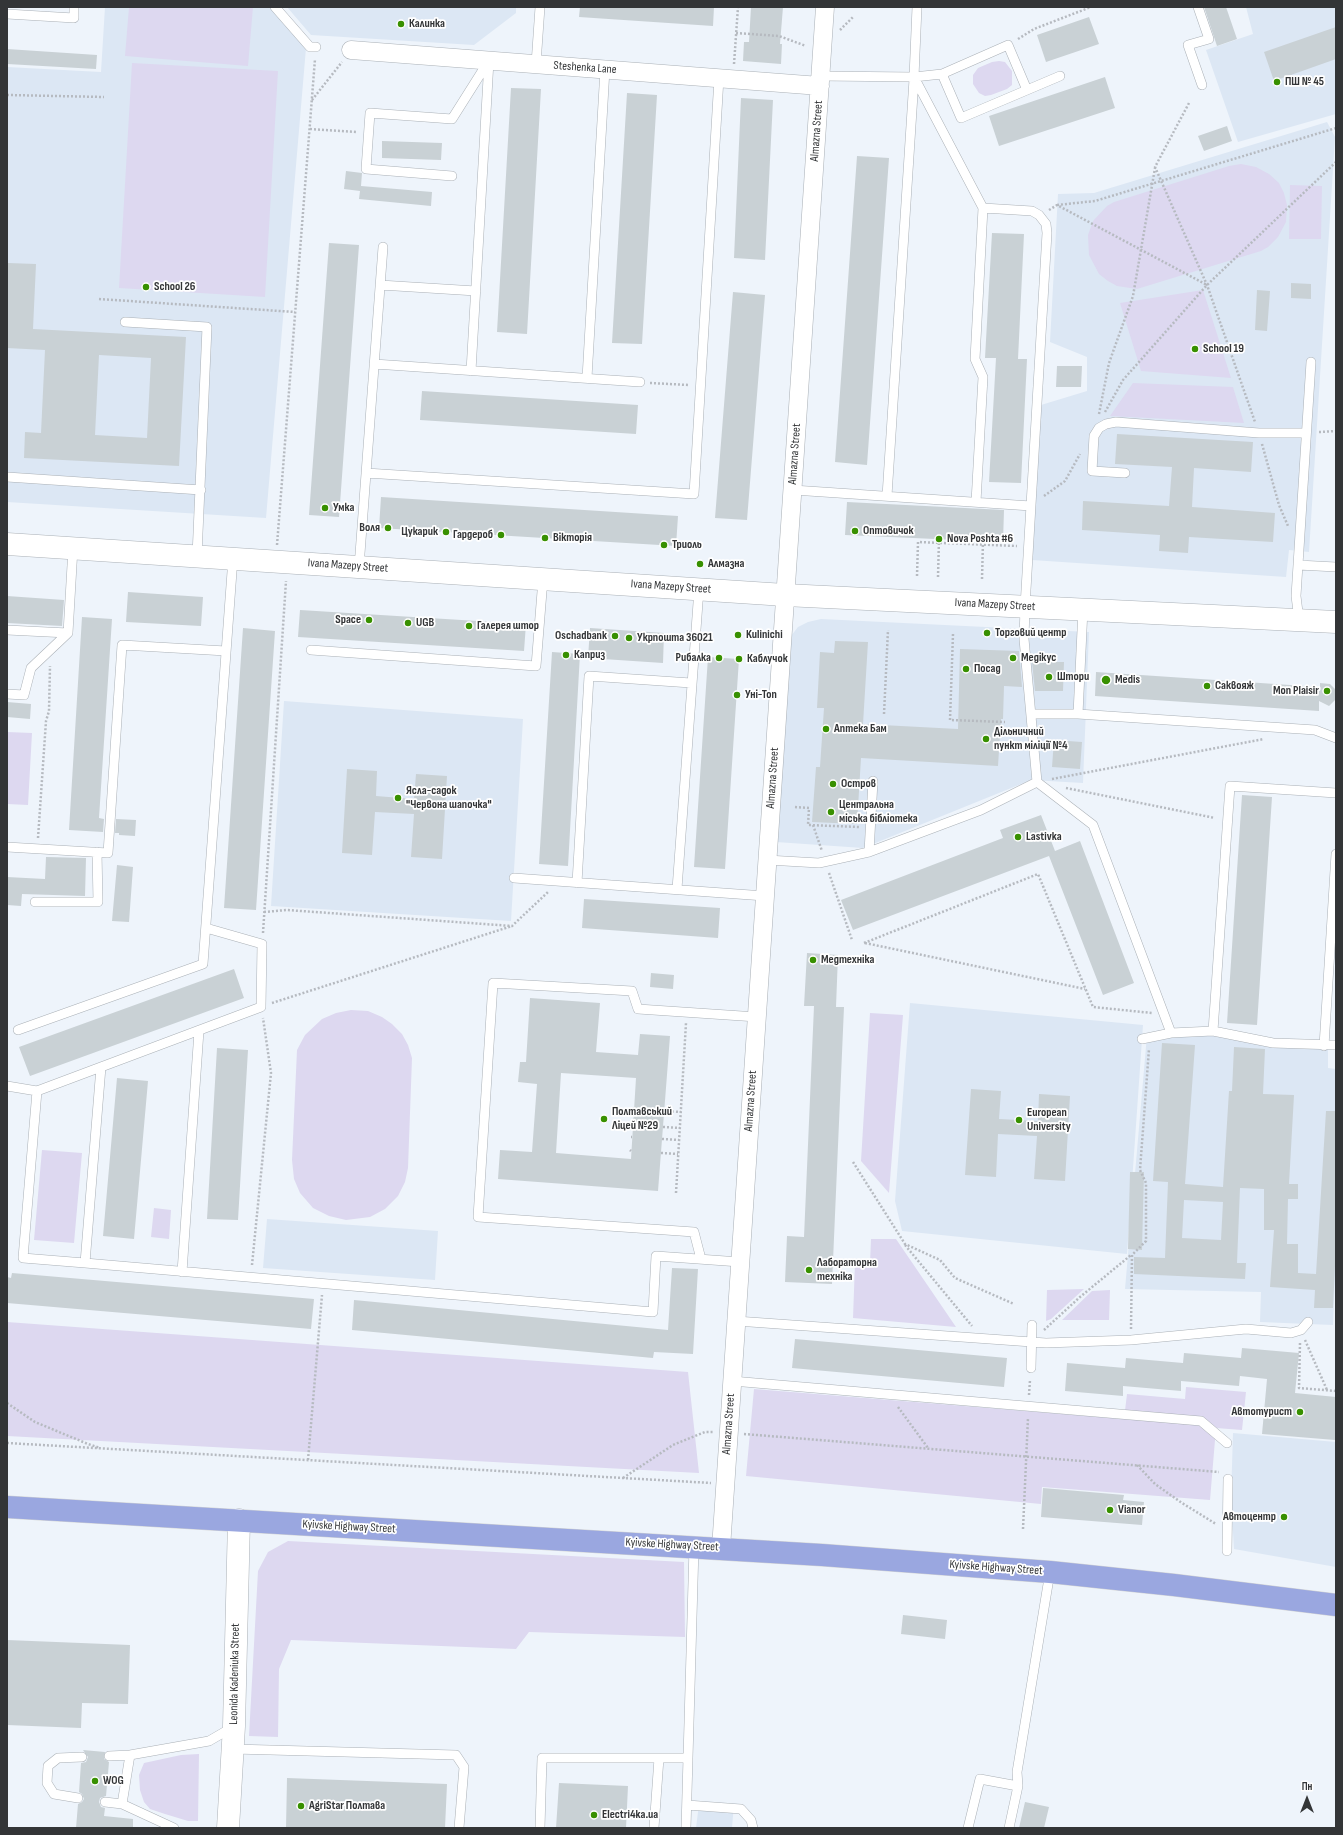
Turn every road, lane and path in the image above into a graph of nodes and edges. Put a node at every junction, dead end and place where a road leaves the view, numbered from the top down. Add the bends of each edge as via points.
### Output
1 (74, 7) edge
2 (275, 7) edge
3 (540, 7) edge
4 (738, 7) edge
5 (825, 7) edge
6 (917, 7) edge
7 (1091, 7) edge
8 (1198, 7) edge
9 (7, 14) edge
10 (853, 17) dead end
11 (838, 32) dead end
12 (736, 33) junction
13 (1008, 46) junction
14 (316, 47) joint
15 (812, 47) dead end
16 (351, 50) joint
17 (489, 61) junction
18 (536, 64) junction
19 (605, 70) junction
20 (942, 74) junction
21 (1060, 76) dead end
22 (914, 77) junction
23 (726, 79) junction
24 (820, 81) junction
25 (1202, 86) dead end
26 (1027, 90) junction
27 (7, 94) edge
28 (104, 97) dead end
29 (312, 100) junction
30 (1189, 102) dead end
31 (1336, 128) edge
32 (310, 129) junction
33 (369, 133) junction
34 (1336, 162) edge
35 (1155, 167) junction
36 (452, 176) dead end
37 (1160, 181) junction
38 (1152, 184) junction
39 (1057, 205) junction
40 (983, 208) junction
41 (1039, 215) junction
42 (383, 247) dead end
43 (1141, 249) junction
44 (380, 285) junction
45 (1208, 285) junction
46 (476, 291) junction
47 (99, 299) dead end
48 (295, 312) junction
49 (125, 322) dead end
50 (1311, 362) dead end
51 (374, 364) junction
52 (471, 371) junction
53 (587, 378) junction
54 (640, 382) joint
55 (700, 386) junction
56 (1336, 431) edge
57 (1259, 433) junction
58 (1306, 433) junction
59 (1084, 447) dead end
60 (366, 473) junction
61 (1125, 473) dead end
62 (7, 477) edge
63 (201, 490) junction
64 (792, 490) junction
65 (887, 496) junction
66 (976, 502) junction
67 (1031, 506) junction
68 (939, 541) junction
69 (983, 543) junction
70 (7, 544) edge
71 (1028, 547) junction
72 (73, 548) junction
73 (1299, 551) junction
74 (198, 556) junction
75 (233, 558) junction
76 (281, 562) junction
77 (1298, 565) junction
78 (359, 567) junction
79 (1336, 567) edge
80 (917, 576) dead end
81 (938, 577) dead end
82 (543, 579) junction
83 (982, 579) dead end
84 (698, 589) junction
85 (785, 595) junction
86 (1025, 606) junction
87 (1083, 609) junction
88 (1299, 620) junction
89 (1336, 622) edge
90 (7, 630) edge
91 (888, 630) dead end
92 (68, 633) junction
93 (953, 634) dead end
94 (311, 650) dead end
95 (50, 651) junction
96 (226, 651) junction
97 (691, 683) junction
98 (7, 694) edge
99 (884, 714) dead end
100 (1031, 714) junction
101 (1078, 714) junction
102 (1004, 722) dead end
103 (1336, 738) edge
104 (1268, 739) dead end
105 (873, 781) dead end
106 (1037, 782) junction
107 (1336, 793) edge
108 (795, 807) dead end
109 (1228, 817) junction
110 (813, 825) junction
111 (871, 828) junction
112 (7, 847) edge
113 (37, 849) junction
114 (97, 852) junction
115 (869, 852) junction
116 (1336, 854) edge
117 (767, 860) junction
118 (826, 862) junction
119 (514, 878) dead end
120 (560, 881) junction
121 (578, 883) junction
122 (677, 889) junction
123 (765, 896) junction
124 (35, 902) dead end
125 (264, 912) junction
126 (512, 926) junction
127 (206, 928) junction
128 (852, 940) dead end
129 (262, 944) junction
130 (1086, 990) junction
131 (261, 1007) junction
132 (687, 1012) junction
133 (1164, 1014) junction
134 (757, 1017) junction
135 (18, 1030) dead end
136 (199, 1031) junction
137 (1213, 1031) junction
138 (1171, 1033) junction
139 (1146, 1038) joint
140 (1336, 1045) edge
141 (1324, 1046) junction
142 (101, 1067) junction
143 (7, 1086) edge
144 (37, 1091) junction
145 (664, 1111) dead end
146 (681, 1112) junction
147 (663, 1127) dead end
148 (680, 1128) junction
149 (662, 1140) dead end
150 (679, 1140) junction
151 (661, 1153) dead end
152 (678, 1154) junction
153 (853, 1162) dead end
154 (676, 1193) dead end
155 (905, 1244) junction
156 (1132, 1255) junction
157 (701, 1259) junction
158 (740, 1262) junction
159 (85, 1263) junction
160 (182, 1272) junction
161 (250, 1278) junction
162 (323, 1284) junction
163 (1014, 1304) dead end
164 (736, 1321) junction
165 (1308, 1322) dead end
166 (1032, 1325) dead end
167 (1301, 1330) junction
168 (983, 1340) junction
169 (1131, 1340) junction
170 (1032, 1343) junction
171 (1031, 1368) joint
172 (732, 1380) junction
173 (1327, 1390) junction
174 (1336, 1391) edge
175 (888, 1394) junction
176 (7, 1403) edge
177 (1029, 1406) junction
178 (705, 1432) dead end
179 (729, 1433) junction
180 (7, 1443) edge
181 (1227, 1443) dead end
182 (928, 1448) junction
183 (105, 1449) junction
184 (1026, 1456) junction
185 (308, 1460) junction
186 (1136, 1465) junction
187 (623, 1478) junction
188 (1228, 1479) joint
189 (725, 1484) junction
190 (7, 1507) edge
191 (239, 1520) junction
192 (1023, 1529) dead end
193 (1227, 1531) junction
194 (694, 1547) junction
195 (721, 1548) junction
196 (1227, 1551) dead end
197 (1050, 1572) junction
198 (1336, 1605) edge
199 (234, 1726) junction
200 (232, 1749) junction
201 (109, 1756) dead end
202 (130, 1756) junction
203 (82, 1757) dead end
204 (659, 1758) junction
205 (688, 1758) junction
206 (1018, 1786) junction
207 (78, 1798) dead end
208 (106, 1802) dead end
209 (122, 1804) junction
210 (687, 1805) junction
211 (174, 1828) edge
212 (228, 1828) edge
213 (459, 1828) edge
214 (540, 1828) edge
215 (654, 1828) edge
216 (686, 1828) edge
217 (753, 1828) edge
218 (968, 1828) edge
219 (1009, 1828) edge

1 - 9 lane via 74,18
2 - 14 lane via 310,47
3 - 18 lane
4 - 12 path
5 - 24 street, Almazna Street
6 - 22 lane
7 - 13 path via 1034,29
8 - 25 lane via 1209,39 1188,45
10 - 11 path
12 - 15 path via 779,36
12 - 23 path
13 - 20 lane
13 - 26 lane
14 - 29 path
16 - 17 street, Steshenka Lane
16 - 29 path
17 - 18 street, Steshenka Lane
17 - 33 lane via 452,118 370,113
17 - 46 lane
18 - 19 street, Steshenka Lane
19 - 23 street, Steshenka Lane
19 - 53 lane
20 - 22 lane
20 - 26 lane via 961,118
21 - 26 lane
22 - 24 lane
22 - 40 lane
22 - 65 lane
23 - 24 street, Steshenka Lane
23 - 55 lane
24 - 64 street, Almazna Street
27 - 28 path
29 - 32 path
30 - 35 path
31 - 37 path
32 - 33 path
32 - 48 path
33 - 36 lane via 366,169
34 - 45 path
35 - 37 path
35 - 38 path
37 - 38 path
37 - 45 path
38 - 39 path via 1095,201
38 - 43 path
39 - 41 path
39 - 43 path
40 - 41 lane via 1032,211
40 - 66 lane via 975,359 983,377
41 - 67 lane via 1046,224 1048,233
42 - 44 lane
43 - 45 path
43 - 45 path via 1133,296 1109,363 1099,420 1123,380
44 - 46 lane
44 - 51 lane
45 - 57 path
46 - 52 lane
47 - 48 path
48 - 76 path
49 - 63 lane via 207,327
50 - 58 lane
51 - 52 lane
51 - 60 lane
52 - 53 lane
53 - 54 lane
54 - 55 path
55 - 60 lane via 694,494
56 - 58 path
57 - 58 lane
57 - 61 lane via 1116,422 1106,424 1099,428 1094,436 1092,471
57 - 73 path via 1279,505
58 - 73 lane
59 - 67 path via 1065,481
60 - 78 lane
62 - 63 lane
63 - 74 lane
64 - 65 lane
64 - 85 street, Almazna Street
65 - 66 lane
66 - 67 lane
67 - 71 lane
68 - 69 path
68 - 80 path via 918,542
68 - 81 path
69 - 71 path
69 - 83 path
70 - 72 main road, Ivana Mazepy Street
71 - 86 lane
72 - 74 main road, Ivana Mazepy Street
72 - 92 lane
73 - 77 lane
74 - 75 main road, Ivana Mazepy Street
75 - 76 main road, Ivana Mazepy Street
75 - 96 lane
76 - 78 main road, Ivana Mazepy Street
76 - 125 path
77 - 79 lane
77 - 88 lane via 1296,596
78 - 82 main road, Ivana Mazepy Street
82 - 84 main road, Ivana Mazepy Street
82 - 94 lane via 536,666
84 - 85 main road, Ivana Mazepy Street
84 - 97 lane
85 - 86 main road, Ivana Mazepy Street
85 - 117 street, Almazna Street
86 - 87 main road, Ivana Mazepy Street
86 - 100 lane via 1024,639
87 - 88 main road, Ivana Mazepy Street
87 - 101 lane
88 - 89 main road, Ivana Mazepy Street
90 - 92 lane
91 - 99 path
92 - 95 lane
93 - 102 path via 950,720
95 - 98 lane via 31,668 24,695
95 - 113 path via 49,711 46,721
96 - 114 lane via 122,645 108,853
96 - 127 lane
97 - 121 lane via 589,676
97 - 122 lane
100 - 101 lane
100 - 106 lane
101 - 103 lane via 1315,730
104 - 106 path
105 - 111 lane
106 - 109 path via 1211,818
106 - 115 lane via 981,810
106 - 133 lane via 1093,825
107 - 109 lane via 1230,786
108 - 110 path via 809,808 808,825
109 - 137 lane
110 - 111 path
110 - 118 path
111 - 115 lane
112 - 113 lane
113 - 114 lane
114 - 124 lane via 98,902
115 - 118 lane
116 - 141 lane
117 - 118 lane
117 - 123 street, Almazna Street
118 - 128 path
119 - 120 lane
120 - 121 lane
120 - 126 path
121 - 122 lane
122 - 123 lane
123 - 134 street, Almazna Street
125 - 126 path via 287,910
125 - 129 path
126 - 131 path
127 - 129 lane
127 - 135 lane via 203,964
129 - 131 lane
130 - 130 path via 940,959 864,943 1038,874
130 - 133 path via 1094,1007
131 - 136 lane
131 - 161 path via 271,1073
132 - 134 lane
132 - 146 path
132 - 157 lane via 638,1009 632,991 493,983 478,1217 694,1232
133 - 138 lane
134 - 158 street, Almazna Street
136 - 142 lane
136 - 160 lane
137 - 138 lane
137 - 141 lane via 1273,1044
138 - 139 lane
139 - 156 path via 1140,1170 1146,1183 1146,1241
140 - 141 lane
142 - 144 lane
142 - 159 lane
143 - 144 lane
144 - 159 lane via 23,1258
145 - 146 path
146 - 148 path
147 - 148 path
148 - 150 path
149 - 150 path
150 - 152 path
151 - 152 path
152 - 154 path
153 - 155 path
155 - 163 path via 940,1260 955,1278
155 - 168 path
156 - 169 path
156 - 170 path via 1075,1302
157 - 158 lane
157 - 162 lane via 656,1256 653,1312
158 - 164 street, Almazna Street
159 - 160 lane
160 - 161 lane
161 - 162 lane
162 - 185 path
164 - 168 lane
164 - 172 street, Almazna Street
165 - 167 lane
166 - 170 lane
167 - 169 lane via 1291,1333 1246,1329
167 - 173 path
167 - 173 path via 1299,1388
168 - 170 lane
169 - 170 lane
170 - 171 lane
171 - 177 path
172 - 175 lane
172 - 179 street, Almazna Street
173 - 174 path
175 - 177 lane
175 - 182 path
176 - 183 path via 36,1422
177 - 181 lane via 1201,1421
177 - 184 path
178 - 187 path via 673,1445
179 - 182 path
179 - 189 street, Almazna Street
180 - 183 path
182 - 184 path
183 - 185 path
184 - 186 path
184 - 192 path
185 - 187 path
186 - 188 path via 1218,1471
186 - 193 path via 1155,1484
187 - 189 path
188 - 193 lane
189 - 195 street, Almazna Street
190 - 191 highway, Kyivske Highway Street
191 - 194 highway, Kyivske Highway Street
191 - 199 main road, Leonida Kadeniuka Street
193 - 196 lane
194 - 195 highway, Kyivske Highway Street
194 - 205 lane
195 - 197 highway, Kyivske Highway Street
197 - 198 highway, Kyivske Highway Street
197 - 206 lane via 1017,1772
199 - 200 main road, Leonida Kadeniuka Street
199 - 202 lane via 209,1741
200 - 212 main road, Leonida Kadeniuka Street
200 - 213 lane via 456,1755 464,1767
201 - 202 lane
202 - 209 lane
203 - 207 lane via 58,1758 48,1766 47,1783 54,1794
204 - 205 lane
204 - 214 lane via 542,1758
204 - 215 lane
205 - 210 lane
206 - 218 lane via 980,1779
206 - 219 lane
208 - 209 lane
209 - 211 lane
210 - 216 lane
210 - 217 lane via 742,1809 751,1820

